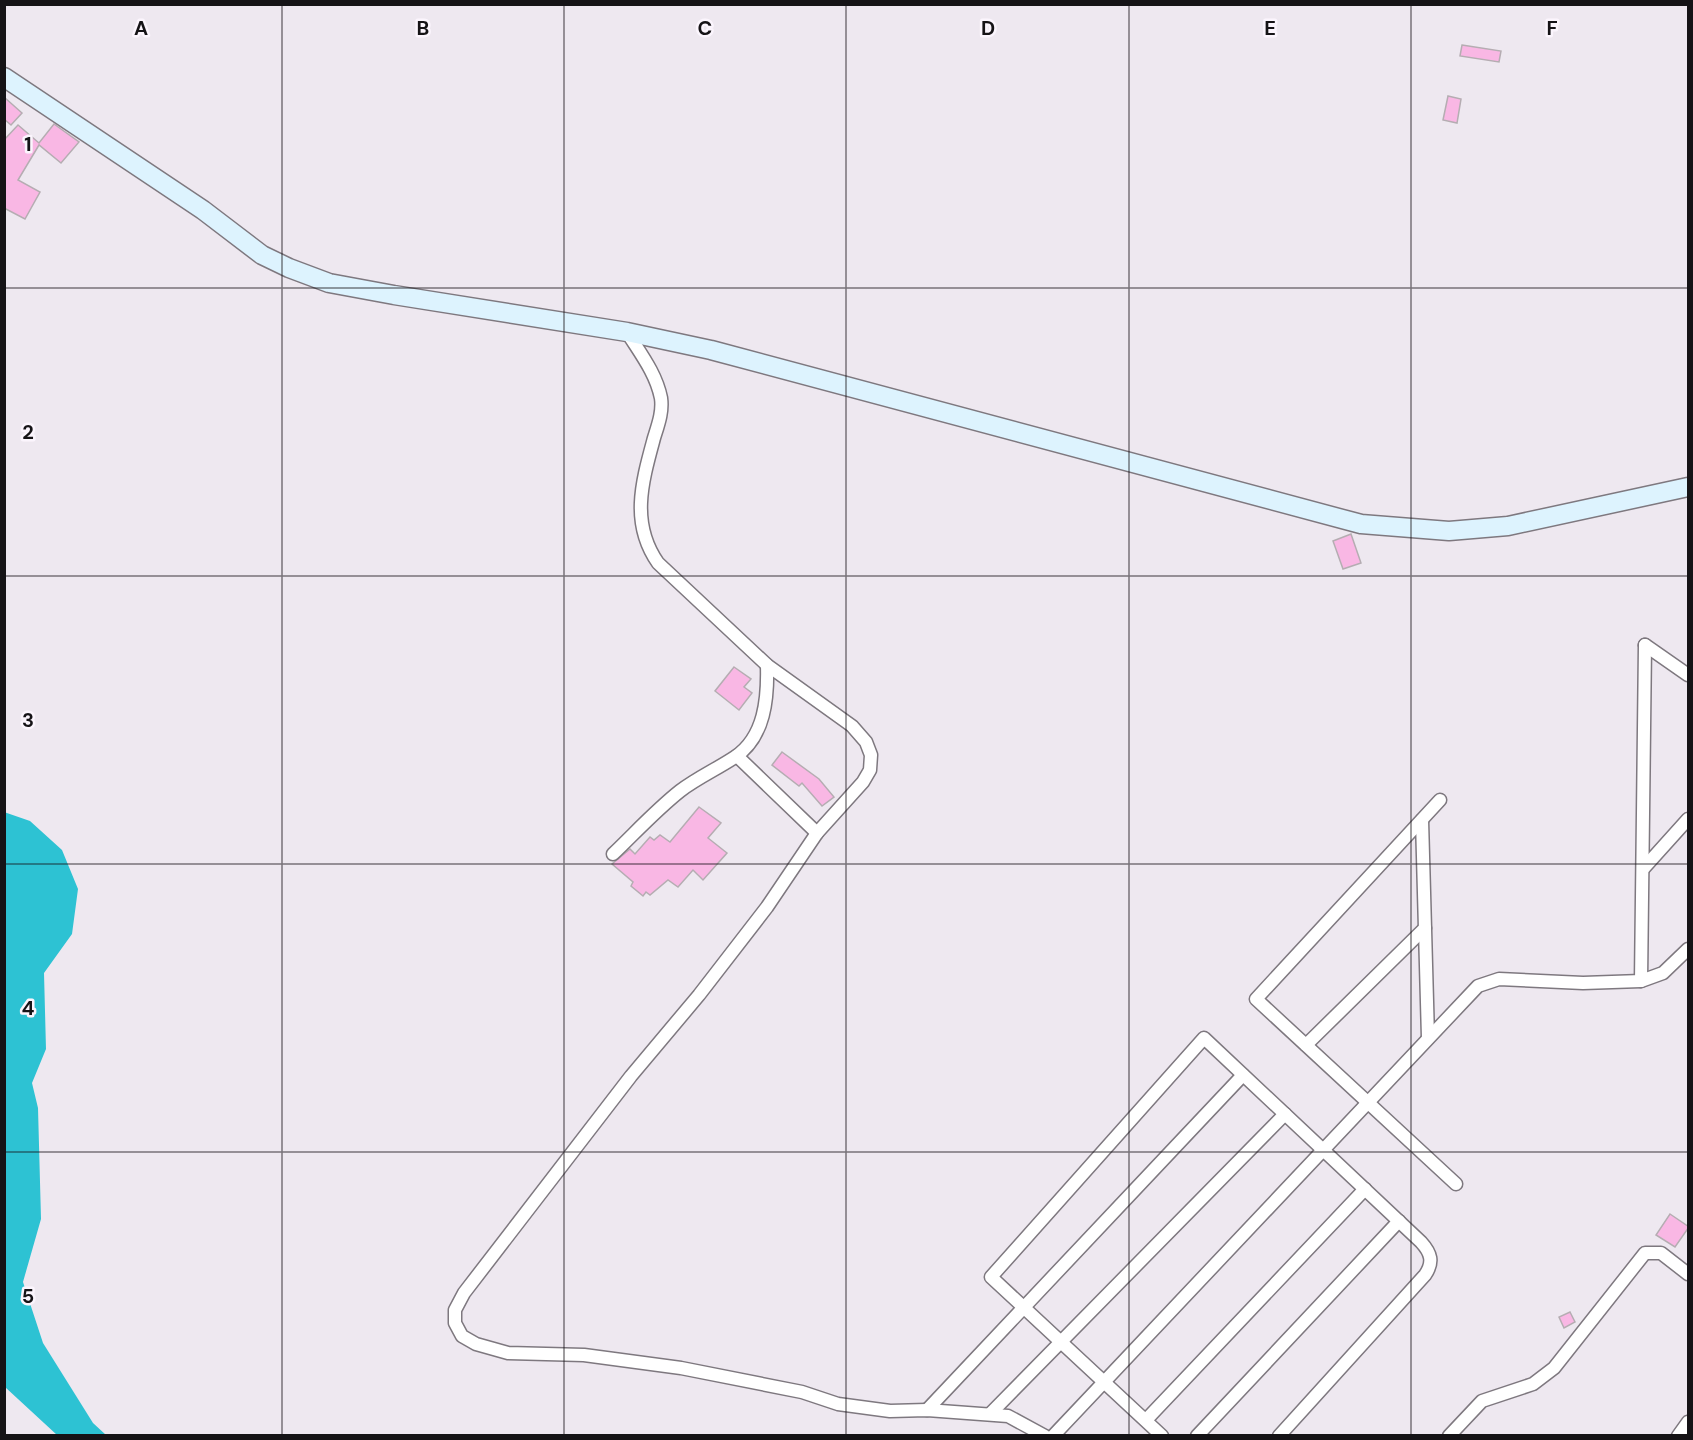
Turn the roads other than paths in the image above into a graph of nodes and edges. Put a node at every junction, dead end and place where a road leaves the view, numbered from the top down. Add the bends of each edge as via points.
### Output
1 (4, 77) edge
2 (627, 332) junction
3 (1689, 488) edge
4 (766, 665) junction
5 (1689, 675) edge
6 (737, 756) junction
7 (1440, 800) dead end
8 (1689, 819) edge
9 (1422, 820) junction
10 (818, 833) junction
11 (613, 854) dead end
12 (1642, 869) junction
13 (1425, 928) junction
14 (1689, 949) edge
15 (1641, 981) junction
16 (1428, 1038) junction
17 (1306, 1045) junction
18 (1243, 1075) junction
19 (1368, 1103) junction
20 (1285, 1114) junction
21 (1323, 1150) junction
22 (1456, 1184) dead end
23 (1365, 1189) junction
24 (1398, 1221) junction
25 (1689, 1274) edge
26 (1024, 1308) junction
27 (1061, 1342) junction
28 (1104, 1382) junction
29 (927, 1410) junction
30 (990, 1414) junction
31 (1146, 1420) junction
32 (1689, 1422) edge
33 (1046, 1436) edge
34 (1053, 1436) edge
35 (1162, 1436) edge
36 (1197, 1436) edge
37 (1279, 1436) edge
38 (1449, 1436) edge
39 (1678, 1436) edge

1 - 2 street via 203,210 262,255 289,268 329,283
2 - 3 street via 711,350 1361,524 1449,531 1508,526
2 - 4 street via 657,382 661,400 662,413 642,482 641,518 650,551
4 - 6 street via 762,720
4 - 10 street via 852,726 871,755 870,770 863,782
5 - 12 street via 1645,645
6 - 10 street
6 - 11 street via 682,789
7 - 9 street
8 - 12 street
9 - 13 street
9 - 17 street via 1256,999
10 - 29 street via 767,907 464,1293 455,1310 456,1323 462,1336 508,1353 584,1355 681,1368 802,1392 838,1404 890,1411
12 - 15 street
13 - 16 street
13 - 17 street
14 - 15 street via 1663,974
15 - 16 street via 1499,979 1478,986
16 - 19 street
17 - 19 street
18 - 20 street
18 - 26 street
18 - 26 street via 1204,1038 990,1277
19 - 21 street
19 - 22 street
20 - 21 street
20 - 27 street
21 - 23 street
21 - 28 street
23 - 24 street
23 - 31 street
24 - 36 street
24 - 37 street via 1428,1249 1431,1266
25 - 38 street via 1661,1252 1645,1253 1554,1368 1533,1384 1482,1401
26 - 27 street
26 - 29 street
27 - 28 street
27 - 30 street
28 - 31 street
28 - 34 street
29 - 30 street
30 - 33 street via 1008,1416
31 - 35 street
32 - 39 street

